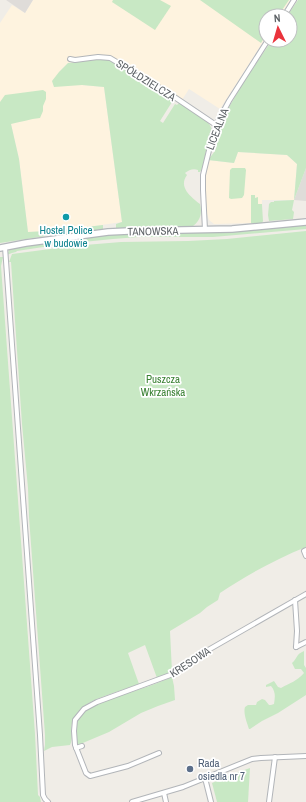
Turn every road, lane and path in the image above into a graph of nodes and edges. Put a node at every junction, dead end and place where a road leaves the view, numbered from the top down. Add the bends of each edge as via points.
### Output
1 (263, 48) edge
2 (70, 59) dead end
3 (216, 125) junction
4 (306, 222) edge
5 (205, 230) junction
6 (2, 247) edge
7 (306, 550) edge
8 (306, 556) edge
9 (306, 594) edge
10 (295, 600) junction
11 (306, 642) edge
12 (82, 746) dead end
13 (76, 748) junction
14 (159, 753) dead end
15 (306, 756) edge
16 (275, 757) junction
17 (206, 778) junction
18 (164, 793) junction
19 (48, 802) edge
20 (132, 802) edge
21 (166, 802) edge
22 (211, 802) edge
23 (270, 802) edge

1 - 3 street, LICEALNA
2 - 3 street, SPÓŁDZIELCZA via 110,58
3 - 5 street, LICEALNA via 203,175
4 - 5 main road, TANOWSKA
5 - 6 main road, TANOWSKA via 108,232
6 - 19 street via 43,788 44,798
7 - 8 street
9 - 10 street, KRESOWA
10 - 11 street via 298,631 296,647
10 - 13 street, KRESOWA via 203,653 174,674 96,702 84,709 74,724
12 - 13 street
13 - 14 street, KRESOWA via 86,773 90,776 128,766
15 - 16 street
16 - 17 street via 252,759
16 - 23 street
17 - 18 street
17 - 22 street
18 - 20 street
18 - 21 street

